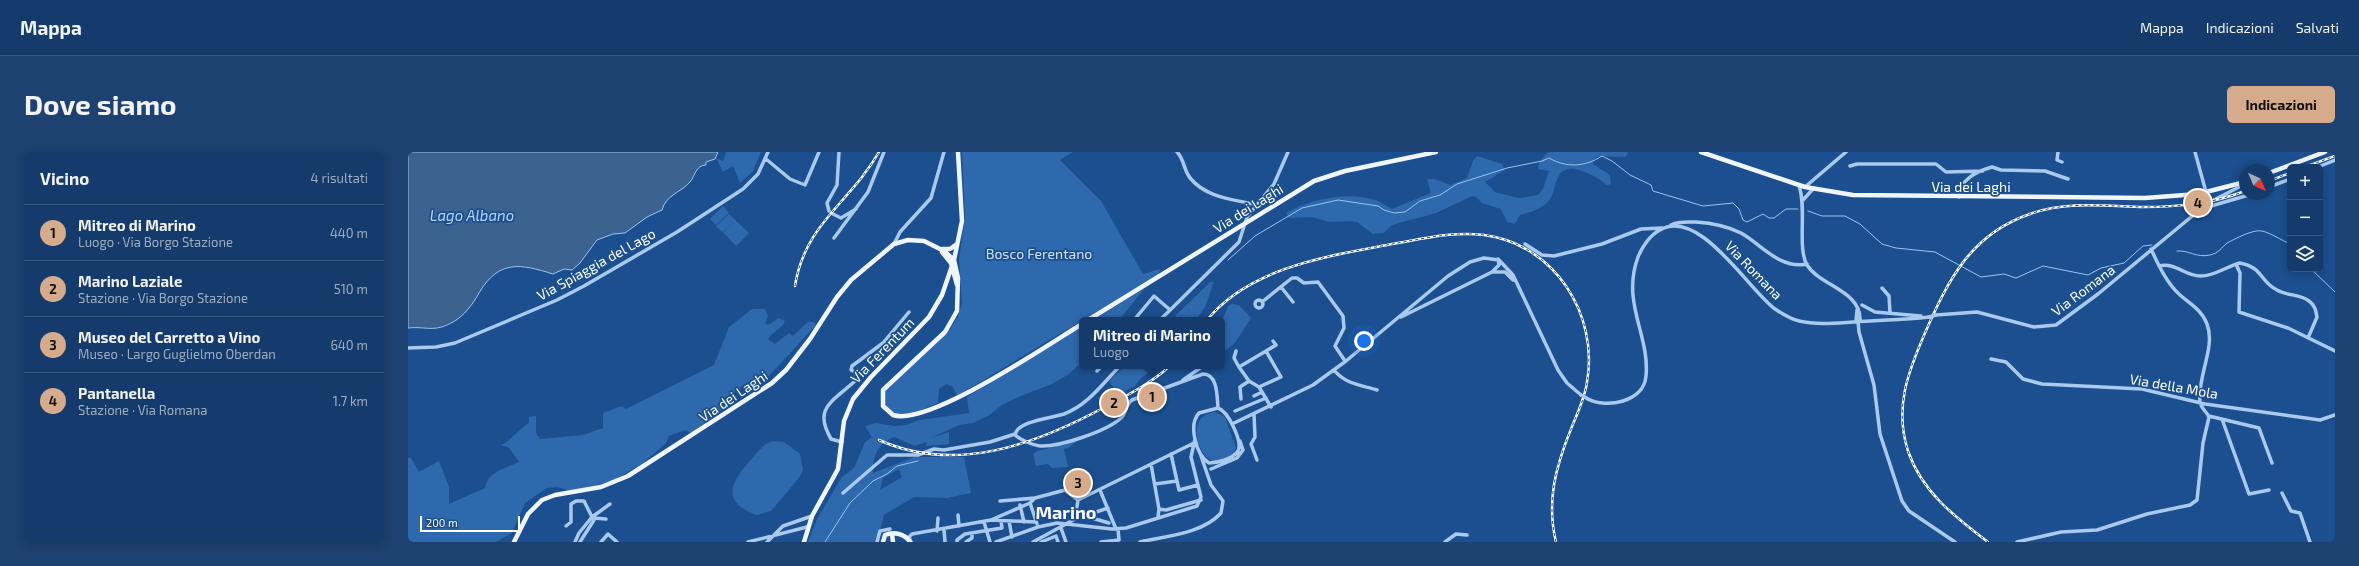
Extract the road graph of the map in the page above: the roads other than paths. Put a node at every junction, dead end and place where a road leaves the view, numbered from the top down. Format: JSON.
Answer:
{"nodes":[{"id":1,"x":768,"y":152,"type":"edge"},
{"id":2,"x":819,"y":152,"type":"edge"},
{"id":3,"x":839,"y":152,"type":"edge"},
{"id":4,"x":884,"y":152,"type":"edge"},
{"id":5,"x":944,"y":152,"type":"edge"},
{"id":6,"x":958,"y":152,"type":"edge"},
{"id":7,"x":1177,"y":152,"type":"edge"},
{"id":8,"x":1288,"y":152,"type":"edge"},
{"id":9,"x":1436,"y":152,"type":"edge"},
{"id":10,"x":1701,"y":152,"type":"edge"},
{"id":11,"x":1846,"y":152,"type":"edge"},
{"id":12,"x":2058,"y":152,"type":"edge"},
{"id":13,"x":2195,"y":152,"type":"edge"},
{"id":14,"x":2325,"y":152,"type":"edge"},
{"id":15,"x":766,"y":159,"type":"junction"},
{"id":16,"x":2335,"y":160,"type":"edge"},
{"id":17,"x":2062,"y":162,"type":"dead end"},
{"id":18,"x":2323,"y":165,"type":"edge"},
{"id":19,"x":1850,"y":166,"type":"dead end"},
{"id":20,"x":1983,"y":171,"type":"junction"},
{"id":21,"x":2275,"y":171,"type":"edge"},
{"id":22,"x":2068,"y":179,"type":"dead end"},
{"id":23,"x":2287,"y":180,"type":"edge"},
{"id":24,"x":2239,"y":184,"type":"edge"},
{"id":25,"x":2275,"y":185,"type":"edge"},
{"id":26,"x":2239,"y":186,"type":"edge"},
{"id":27,"x":1803,"y":188,"type":"junction"},
{"id":28,"x":1813,"y":190,"type":"junction"},
{"id":29,"x":2206,"y":192,"type":"junction"},
{"id":30,"x":1807,"y":194,"type":"junction"},
{"id":31,"x":1960,"y":197,"type":"junction"},
{"id":32,"x":2239,"y":198,"type":"edge"},
{"id":33,"x":1803,"y":200,"type":"junction"},
{"id":34,"x":1256,"y":205,"type":"junction"},
{"id":35,"x":858,"y":208,"type":"junction"},
{"id":36,"x":2200,"y":209,"type":"junction"},
{"id":37,"x":1246,"y":223,"type":"junction"},
{"id":38,"x":1670,"y":226,"type":"junction"},
{"id":39,"x":1663,"y":228,"type":"junction"},
{"id":40,"x":834,"y":238,"type":"dead end"},
{"id":41,"x":957,"y":242,"type":"junction"},
{"id":42,"x":894,"y":244,"type":"junction"},
{"id":43,"x":1525,"y":244,"type":"dead end"},
{"id":44,"x":940,"y":248,"type":"junction"},
{"id":45,"x":2151,"y":249,"type":"junction"},
{"id":46,"x":944,"y":254,"type":"junction"},
{"id":47,"x":1497,"y":259,"type":"junction"},
{"id":48,"x":954,"y":260,"type":"junction"},
{"id":49,"x":1807,"y":264,"type":"junction"},
{"id":50,"x":2236,"y":264,"type":"junction"},
{"id":51,"x":952,"y":266,"type":"junction"},
{"id":52,"x":2159,"y":266,"type":"junction"},
{"id":53,"x":958,"y":270,"type":"junction"},
{"id":54,"x":1492,"y":272,"type":"junction"},
{"id":55,"x":948,"y":276,"type":"junction"},
{"id":56,"x":956,"y":282,"type":"junction"},
{"id":57,"x":946,"y":284,"type":"junction"},
{"id":58,"x":1281,"y":287,"type":"junction"},
{"id":59,"x":1518,"y":287,"type":"junction"},
{"id":60,"x":1882,"y":288,"type":"dead end"},
{"id":61,"x":959,"y":294,"type":"junction"},
{"id":62,"x":1419,"y":299,"type":"junction"},
{"id":63,"x":1262,"y":302,"type":"dead end"},
{"id":64,"x":1293,"y":302,"type":"dead end"},
{"id":65,"x":1862,"y":305,"type":"dead end"},
{"id":66,"x":1419,"y":307,"type":"junction"},
{"id":67,"x":1169,"y":309,"type":"junction"},
{"id":68,"x":909,"y":312,"type":"dead end"},
{"id":69,"x":1890,"y":313,"type":"junction"},
{"id":70,"x":1093,"y":317,"type":"edge"},
{"id":71,"x":1136,"y":317,"type":"edge"},
{"id":72,"x":1162,"y":317,"type":"edge"},
{"id":73,"x":1924,"y":317,"type":"junction"},
{"id":74,"x":1394,"y":320,"type":"junction"},
{"id":75,"x":1858,"y":321,"type":"junction"},
{"id":76,"x":1079,"y":326,"type":"edge"},
{"id":77,"x":2308,"y":338,"type":"junction"},
{"id":78,"x":1273,"y":341,"type":"dead end"},
{"id":79,"x":408,"y":348,"type":"edge"},
{"id":80,"x":1236,"y":351,"type":"dead end"},
{"id":81,"x":1266,"y":351,"type":"junction"},
{"id":82,"x":2335,"y":351,"type":"edge"},
{"id":83,"x":1991,"y":359,"type":"dead end"},
{"id":84,"x":1345,"y":361,"type":"junction"},
{"id":85,"x":1239,"y":367,"type":"junction"},
{"id":86,"x":1098,"y":369,"type":"edge"},
{"id":87,"x":1117,"y":369,"type":"edge"},
{"id":88,"x":1199,"y":369,"type":"edge"},
{"id":89,"x":1334,"y":370,"type":"junction"},
{"id":90,"x":1096,"y":371,"type":"dead end"},
{"id":91,"x":1183,"y":381,"type":"junction"},
{"id":92,"x":1250,"y":381,"type":"junction"},
{"id":93,"x":1259,"y":386,"type":"junction"},
{"id":94,"x":1377,"y":390,"type":"dead end"},
{"id":95,"x":1262,"y":392,"type":"junction"},
{"id":96,"x":1254,"y":396,"type":"dead end"},
{"id":97,"x":1266,"y":398,"type":"junction"},
{"id":98,"x":1241,"y":399,"type":"dead end"},
{"id":99,"x":2200,"y":403,"type":"junction"},
{"id":100,"x":1270,"y":407,"type":"junction"},
{"id":101,"x":1218,"y":408,"type":"junction"},
{"id":102,"x":1235,"y":411,"type":"dead end"},
{"id":103,"x":1254,"y":414,"type":"junction"},
{"id":104,"x":2335,"y":415,"type":"edge"},
{"id":105,"x":2208,"y":416,"type":"junction"},
{"id":106,"x":2222,"y":419,"type":"junction"},
{"id":107,"x":1233,"y":424,"type":"junction"},
{"id":108,"x":1014,"y":434,"type":"junction"},
{"id":109,"x":1195,"y":441,"type":"junction"},
{"id":110,"x":842,"y":442,"type":"junction"},
{"id":111,"x":1198,"y":446,"type":"junction"},
{"id":112,"x":1192,"y":449,"type":"junction"},
{"id":113,"x":1200,"y":453,"type":"junction"},
{"id":114,"x":1171,"y":454,"type":"junction"},
{"id":115,"x":1257,"y":460,"type":"dead end"},
{"id":116,"x":2272,"y":463,"type":"dead end"},
{"id":117,"x":1151,"y":464,"type":"junction"},
{"id":118,"x":1211,"y":469,"type":"dead end"},
{"id":119,"x":1177,"y":481,"type":"junction"},
{"id":120,"x":1155,"y":484,"type":"junction"},
{"id":121,"x":1198,"y":485,"type":"junction"},
{"id":122,"x":1100,"y":490,"type":"junction"},
{"id":123,"x":2269,"y":490,"type":"dead end"},
{"id":124,"x":843,"y":493,"type":"dead end"},
{"id":125,"x":2282,"y":493,"type":"dead end"},
{"id":126,"x":1035,"y":498,"type":"junction"},
{"id":127,"x":1078,"y":500,"type":"junction"},
{"id":128,"x":1201,"y":500,"type":"junction"},
{"id":129,"x":1000,"y":501,"type":"dead end"},
{"id":130,"x":1030,"y":503,"type":"junction"},
{"id":131,"x":610,"y":504,"type":"dead end"},
{"id":132,"x":1021,"y":506,"type":"junction"},
{"id":133,"x":1108,"y":508,"type":"junction"},
{"id":134,"x":1159,"y":509,"type":"junction"},
{"id":135,"x":1010,"y":512,"type":"junction"},
{"id":136,"x":958,"y":515,"type":"dead end"},
{"id":137,"x":812,"y":516,"type":"junction"},
{"id":138,"x":1085,"y":516,"type":"dead end"},
{"id":139,"x":1158,"y":517,"type":"junction"},
{"id":140,"x":938,"y":518,"type":"dead end"},
{"id":141,"x":1093,"y":518,"type":"junction"},
{"id":142,"x":593,"y":519,"type":"junction"},
{"id":143,"x":606,"y":519,"type":"dead end"},
{"id":144,"x":1075,"y":519,"type":"junction"},
{"id":145,"x":991,"y":520,"type":"junction"},
{"id":146,"x":1035,"y":520,"type":"junction"},
{"id":147,"x":1001,"y":521,"type":"junction"},
{"id":148,"x":1010,"y":521,"type":"junction"},
{"id":149,"x":984,"y":522,"type":"junction"},
{"id":150,"x":1024,"y":522,"type":"junction"},
{"id":151,"x":1069,"y":523,"type":"junction"},
{"id":152,"x":1112,"y":523,"type":"junction"},
{"id":153,"x":1076,"y":524,"type":"junction"},
{"id":154,"x":566,"y":526,"type":"dead end"},
{"id":155,"x":959,"y":526,"type":"junction"},
{"id":156,"x":807,"y":527,"type":"junction"},
{"id":157,"x":1038,"y":527,"type":"junction"},
{"id":158,"x":1061,"y":528,"type":"junction"},
{"id":159,"x":1117,"y":529,"type":"junction"},
{"id":160,"x":944,"y":530,"type":"junction"},
{"id":161,"x":891,"y":531,"type":"junction"},
{"id":162,"x":937,"y":531,"type":"junction"},
{"id":163,"x":987,"y":531,"type":"junction"},
{"id":164,"x":972,"y":533,"type":"junction"},
{"id":165,"x":1468,"y":535,"type":"dead end"},
{"id":166,"x":773,"y":536,"type":"junction"},
{"id":167,"x":1012,"y":537,"type":"junction"},
{"id":168,"x":957,"y":541,"type":"edge"},
{"id":169,"x":514,"y":542,"type":"edge"},
{"id":170,"x":575,"y":542,"type":"edge"},
{"id":171,"x":580,"y":542,"type":"edge"},
{"id":172,"x":601,"y":542,"type":"edge"},
{"id":173,"x":617,"y":542,"type":"edge"},
{"id":174,"x":748,"y":542,"type":"edge"},
{"id":175,"x":767,"y":542,"type":"edge"},
{"id":176,"x":804,"y":542,"type":"edge"},
{"id":177,"x":877,"y":542,"type":"edge"},
{"id":178,"x":883,"y":542,"type":"edge"},
{"id":179,"x":893,"y":542,"type":"edge"},
{"id":180,"x":910,"y":542,"type":"edge"},
{"id":181,"x":946,"y":542,"type":"edge"},
{"id":182,"x":966,"y":542,"type":"edge"},
{"id":183,"x":990,"y":542,"type":"edge"},
{"id":184,"x":996,"y":542,"type":"edge"},
{"id":185,"x":1033,"y":542,"type":"edge"},
{"id":186,"x":1041,"y":542,"type":"edge"},
{"id":187,"x":1058,"y":542,"type":"edge"},
{"id":188,"x":1066,"y":542,"type":"edge"},
{"id":189,"x":1101,"y":542,"type":"edge"},
{"id":190,"x":1140,"y":542,"type":"edge"},
{"id":191,"x":1445,"y":542,"type":"edge"},
{"id":192,"x":1955,"y":542,"type":"edge"},
{"id":193,"x":2017,"y":542,"type":"edge"},
{"id":194,"x":2310,"y":542,"type":"edge"}],
"edges":[{"from":1,"to":15,"type":"street","name":"Via Spiaggia del Lago"},
{"from":2,"to":15,"type":"street"},
{"from":3,"to":35,"type":"street"},
{"from":4,"to":35,"type":"street"},
{"from":5,"to":42,"type":"street"},
{"from":6,"to":41,"type":"main road"},
{"from":7,"to":34,"type":"street"},
{"from":8,"to":34,"type":"street"},
{"from":9,"to":37,"type":"main road","name":"Via dei Laghi"},
{"from":10,"to":27,"type":"main road","name":"Via dei Laghi"},
{"from":11,"to":27,"type":"street"},
{"from":12,"to":17,"type":"street"},
{"from":13,"to":29,"type":"street"},
{"from":14,"to":21,"type":"main road"},
{"from":15,"to":79,"type":"street","name":"Via Spiaggia del Lago"},
{"from":16,"to":18,"type":"street"},
{"from":19,"to":20,"type":"street"},
{"from":20,"to":22,"type":"street"},
{"from":20,"to":31,"type":"street"},
{"from":23,"to":25,"type":"street"},
{"from":24,"to":29,"type":"main road","name":"Via dei Laghi"},
{"from":26,"to":36,"type":"street","name":"Via Romana"},
{"from":27,"to":28,"type":"main road","name":"Via dei Laghi"},
{"from":27,"to":30,"type":"street"},
{"from":27,"to":33,"type":"street"},
{"from":28,"to":30,"type":"street"},
{"from":28,"to":31,"type":"main road","name":"Via dei Laghi"},
{"from":29,"to":31,"type":"main road","name":"Via dei Laghi"},
{"from":30,"to":33,"type":"street"},
{"from":32,"to":36,"type":"street"},
{"from":33,"to":49,"type":"street"},
{"from":34,"to":37,"type":"street"},
{"from":35,"to":40,"type":"street"},
{"from":36,"to":45,"type":"street","name":"Via Romana"},
{"from":37,"to":67,"type":"street"},
{"from":37,"to":70,"type":"main road","name":"Via dei Laghi"},
{"from":38,"to":39,"type":"street","name":"Via Romana"},
{"from":38,"to":49,"type":"street"},
{"from":38,"to":75,"type":"street","name":"Via Romana"},
{"from":39,"to":43,"type":"street"},
{"from":39,"to":59,"type":"street","name":"Via Romana","bridge":true},
{"from":41,"to":44,"type":"main road"},
{"from":41,"to":48,"type":"main road","name":"Via Ferentum"},
{"from":41,"to":53,"type":"main road"},
{"from":42,"to":44,"type":"main road","name":"Via dei Laghi"},
{"from":42,"to":169,"type":"main road","name":"Via dei Laghi"},
{"from":44,"to":46,"type":"main road","name":"Via dei Laghi"},
{"from":44,"to":48,"type":"main road","name":"Via dei Laghi"},
{"from":45,"to":52,"type":"street"},
{"from":45,"to":73,"type":"street","name":"Via Romana","bridge":true},
{"from":46,"to":51,"type":"main road","name":"Via dei Laghi"},
{"from":46,"to":55,"type":"main road"},
{"from":47,"to":54,"type":"street"},
{"from":47,"to":59,"type":"street","name":"Via Romana"},
{"from":47,"to":62,"type":"street"},
{"from":48,"to":51,"type":"main road","name":"Via Ferentum"},
{"from":48,"to":53,"type":"main road","name":"Via dei Laghi"},
{"from":49,"to":75,"type":"street"},
{"from":50,"to":52,"type":"street"},
{"from":50,"to":77,"type":"street"},
{"from":50,"to":77,"type":"street"},
{"from":51,"to":55,"type":"main road","name":"Via Ferentum"},
{"from":51,"to":56,"type":"main road","name":"Via dei Laghi"},
{"from":52,"to":99,"type":"street"},
{"from":53,"to":61,"type":"main road","name":"Via dei Laghi"},
{"from":54,"to":59,"type":"street","name":"Via Romana"},
{"from":54,"to":66,"type":"street"},
{"from":55,"to":57,"type":"main road","name":"Via Ferentum"},
{"from":56,"to":57,"type":"main road"},
{"from":56,"to":61,"type":"main road","name":"Via dei Laghi"},
{"from":57,"to":110,"type":"main road","name":"Via Ferentum"},
{"from":58,"to":63,"type":"street"},
{"from":58,"to":64,"type":"street"},
{"from":58,"to":84,"type":"street"},
{"from":60,"to":69,"type":"street"},
{"from":61,"to":76,"type":"main road","name":"Via dei Laghi"},
{"from":62,"to":66,"type":"street"},
{"from":62,"to":74,"type":"street"},
{"from":65,"to":69,"type":"street"},
{"from":66,"to":74,"type":"street"},
{"from":67,"to":71,"type":"street"},
{"from":67,"to":72,"type":"street"},
{"from":68,"to":110,"type":"street"},
{"from":69,"to":73,"type":"street"},
{"from":73,"to":75,"type":"street","name":"Via Romana"},
{"from":74,"to":84,"type":"street"},
{"from":75,"to":192,"type":"street"},
{"from":77,"to":82,"type":"street"},
{"from":78,"to":81,"type":"street"},
{"from":80,"to":85,"type":"street"},
{"from":81,"to":85,"type":"street"},
{"from":81,"to":93,"type":"street"},
{"from":83,"to":99,"type":"street","name":"Via della Mola"},
{"from":84,"to":89,"type":"street"},
{"from":85,"to":92,"type":"street"},
{"from":86,"to":90,"type":"street"},
{"from":87,"to":108,"type":"street"},
{"from":88,"to":91,"type":"street"},
{"from":89,"to":94,"type":"street"},
{"from":89,"to":100,"type":"street"},
{"from":91,"to":101,"type":"street"},
{"from":91,"to":108,"type":"street"},
{"from":92,"to":93,"type":"street"},
{"from":92,"to":98,"type":"street"},
{"from":93,"to":95,"type":"street"},
{"from":95,"to":96,"type":"street"},
{"from":95,"to":97,"type":"street"},
{"from":97,"to":100,"type":"street"},
{"from":97,"to":102,"type":"street"},
{"from":99,"to":104,"type":"street","name":"Via della Mola"},
{"from":99,"to":105,"type":"street"},
{"from":100,"to":103,"type":"street"},
{"from":101,"to":107,"type":"street"},
{"from":101,"to":109,"type":"street"},
{"from":103,"to":107,"type":"street"},
{"from":103,"to":115,"type":"street"},
{"from":105,"to":106,"type":"street"},
{"from":105,"to":193,"type":"street"},
{"from":106,"to":116,"type":"street"},
{"from":106,"to":123,"type":"street"},
{"from":107,"to":113,"type":"street"},
{"from":107,"to":118,"type":"street"},
{"from":108,"to":124,"type":"street"},
{"from":109,"to":111,"type":"street"},
{"from":109,"to":112,"type":"street"},
{"from":109,"to":114,"type":"street"},
{"from":110,"to":137,"type":"main road","name":"Via Ferentum"},
{"from":111,"to":112,"type":"street"},
{"from":111,"to":113,"type":"street"},
{"from":112,"to":121,"type":"street"},
{"from":113,"to":190,"type":"street"},
{"from":114,"to":117,"type":"street"},
{"from":114,"to":119,"type":"street"},
{"from":117,"to":120,"type":"street"},
{"from":117,"to":122,"type":"street"},
{"from":119,"to":120,"type":"street"},
{"from":119,"to":121,"type":"street"},
{"from":120,"to":134,"type":"street"},
{"from":121,"to":128,"type":"street"},
{"from":122,"to":127,"type":"street"},
{"from":122,"to":133,"type":"street"},
{"from":125,"to":194,"type":"street"},
{"from":126,"to":127,"type":"street"},
{"from":126,"to":129,"type":"street"},
{"from":126,"to":130,"type":"street"},
{"from":127,"to":144,"type":"street"},
{"from":128,"to":134,"type":"street"},
{"from":128,"to":139,"type":"street"},
{"from":130,"to":132,"type":"street"},
{"from":130,"to":146,"type":"street"},
{"from":131,"to":142,"type":"street"},
{"from":132,"to":135,"type":"street"},
{"from":132,"to":150,"type":"street"},
{"from":133,"to":141,"type":"street"},
{"from":133,"to":152,"type":"street"},
{"from":134,"to":139,"type":"street"},
{"from":135,"to":145,"type":"street"},
{"from":135,"to":148,"type":"street"},
{"from":136,"to":155,"type":"street"},
{"from":137,"to":156,"type":"main road","name":"Via Ferentum"},
{"from":137,"to":166,"type":"street"},
{"from":138,"to":141,"type":"street"},
{"from":139,"to":159,"type":"street"},
{"from":140,"to":162,"type":"street"},
{"from":141,"to":152,"type":"street"},
{"from":142,"to":143,"type":"street"},
{"from":142,"to":154,"type":"street"},
{"from":142,"to":170,"type":"street"},
{"from":142,"to":171,"type":"street"},
{"from":144,"to":151,"type":"street"},
{"from":144,"to":153,"type":"street"},
{"from":145,"to":147,"type":"street"},
{"from":145,"to":149,"type":"street"},
{"from":146,"to":150,"type":"street"},
{"from":146,"to":157,"type":"street"},
{"from":147,"to":148,"type":"street"},
{"from":147,"to":163,"type":"street"},
{"from":148,"to":150,"type":"street"},
{"from":148,"to":167,"type":"street"},
{"from":149,"to":155,"type":"street"},
{"from":149,"to":163,"type":"street"},
{"from":151,"to":153,"type":"street"},
{"from":151,"to":157,"type":"street"},
{"from":151,"to":158,"type":"street"},
{"from":152,"to":159,"type":"street"},
{"from":153,"to":159,"type":"street"},
{"from":155,"to":160,"type":"street"},
{"from":156,"to":166,"type":"street"},
{"from":156,"to":176,"type":"main road","name":"Via Ferentum"},
{"from":157,"to":167,"type":"street"},
{"from":158,"to":185,"type":"street"},
{"from":158,"to":188,"type":"street"},
{"from":159,"to":189,"type":"street"},
{"from":160,"to":162,"type":"street"},
{"from":160,"to":181,"type":"street"},
{"from":161,"to":177,"type":"street"},
{"from":161,"to":178,"type":"main road"},
{"from":161,"to":179,"type":"main road"},
{"from":161,"to":180,"type":"main road"},
{"from":162,"to":180,"type":"street"},
{"from":163,"to":164,"type":"street"},
{"from":163,"to":183,"type":"street"},
{"from":164,"to":168,"type":"street"},
{"from":164,"to":182,"type":"street"},
{"from":165,"to":191,"type":"street"},
{"from":166,"to":174,"type":"street"},
{"from":166,"to":175,"type":"street"},
{"from":167,"to":184,"type":"street"},
{"from":172,"to":173,"type":"street"},
{"from":186,"to":187,"type":"street"}]}
